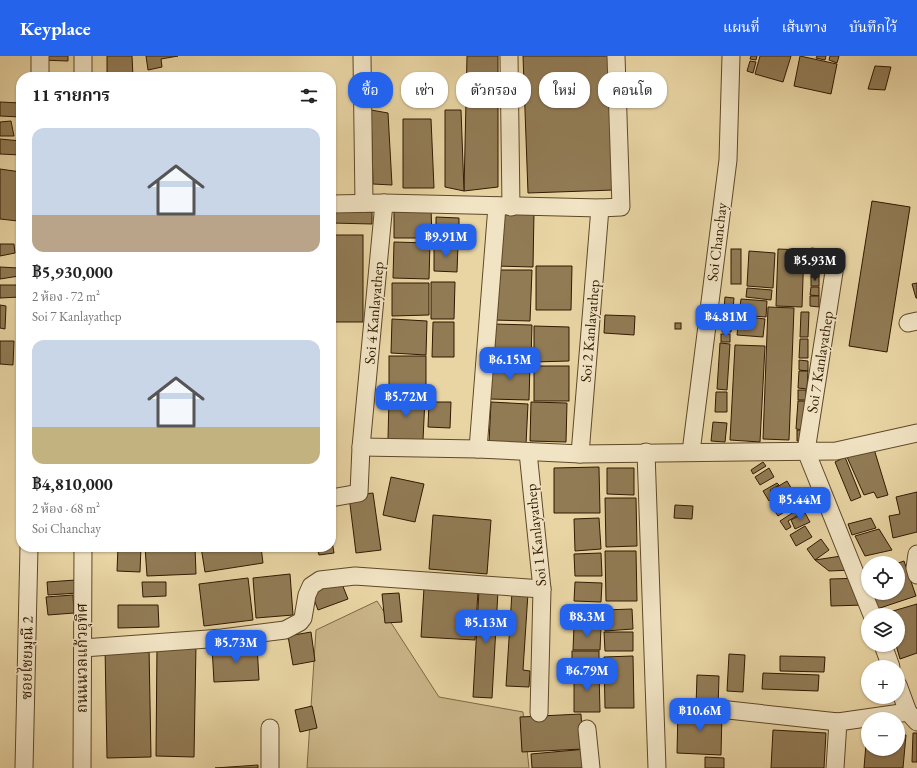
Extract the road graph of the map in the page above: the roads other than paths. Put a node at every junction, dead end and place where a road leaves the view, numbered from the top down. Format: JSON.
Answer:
{"nodes":[{"id":1,"x":40,"y":56,"type":"edge"},
{"id":2,"x":83,"y":56,"type":"edge"},
{"id":3,"x":362,"y":56,"type":"edge"},
{"id":4,"x":509,"y":56,"type":"edge"},
{"id":5,"x":616,"y":56,"type":"edge"},
{"id":6,"x":731,"y":56,"type":"edge"},
{"id":7,"x":40,"y":72,"type":"edge"},
{"id":8,"x":83,"y":72,"type":"edge"},
{"id":9,"x":364,"y":203,"type":"junction"},
{"id":10,"x":384,"y":203,"type":"junction"},
{"id":11,"x":336,"y":204,"type":"edge"},
{"id":12,"x":504,"y":206,"type":"junction"},
{"id":13,"x":600,"y":208,"type":"junction"},
{"id":14,"x":834,"y":272,"type":"dead end"},
{"id":15,"x":917,"y":433,"type":"edge"},
{"id":16,"x":361,"y":447,"type":"junction"},
{"id":17,"x":478,"y":449,"type":"junction"},
{"id":18,"x":806,"y":451,"type":"junction"},
{"id":19,"x":528,"y":452,"type":"junction"},
{"id":20,"x":646,"y":452,"type":"junction"},
{"id":21,"x":691,"y":452,"type":"junction"},
{"id":22,"x":580,"y":454,"type":"junction"},
{"id":23,"x":336,"y":497,"type":"edge"},
{"id":24,"x":29,"y":552,"type":"edge"},
{"id":25,"x":83,"y":552,"type":"edge"},
{"id":26,"x":917,"y":554,"type":"edge"},
{"id":27,"x":917,"y":575,"type":"edge"},
{"id":28,"x":542,"y":590,"type":"junction"},
{"id":29,"x":869,"y":608,"type":"edge"},
{"id":30,"x":82,"y":648,"type":"junction"},
{"id":31,"x":905,"y":700,"type":"edge"},
{"id":32,"x":719,"y":709,"type":"dead end"},
{"id":33,"x":539,"y":713,"type":"dead end"},
{"id":34,"x":913,"y":717,"type":"edge"},
{"id":35,"x":838,"y":722,"type":"junction"},
{"id":36,"x":270,"y":728,"type":"dead end"},
{"id":37,"x":587,"y":729,"type":"dead end"},
{"id":38,"x":24,"y":768,"type":"edge"},
{"id":39,"x":82,"y":768,"type":"edge"},
{"id":40,"x":270,"y":768,"type":"edge"},
{"id":41,"x":591,"y":768,"type":"edge"},
{"id":42,"x":657,"y":768,"type":"edge"},
{"id":43,"x":835,"y":768,"type":"edge"}],
"edges":[{"from":1,"to":7,"type":"street"},
{"from":2,"to":8,"type":"street"},
{"from":3,"to":9,"type":"street"},
{"from":4,"to":12,"type":"street"},
{"from":5,"to":13,"type":"street"},
{"from":6,"to":21,"type":"street","name":"Soi Chanchay"},
{"from":9,"to":10,"type":"street"},
{"from":9,"to":11,"type":"street"},
{"from":10,"to":12,"type":"street"},
{"from":10,"to":16,"type":"street","name":"Soi 4 Kanlayathep"},
{"from":12,"to":13,"type":"street"},
{"from":12,"to":17,"type":"street"},
{"from":13,"to":22,"type":"street","name":"Soi 2 Kanlayathep"},
{"from":14,"to":18,"type":"street","name":"Soi 7 Kanlayathep"},
{"from":15,"to":18,"type":"street"},
{"from":16,"to":17,"type":"street"},
{"from":16,"to":23,"type":"street","name":"Soi 4 Kanlayathep"},
{"from":17,"to":19,"type":"street"},
{"from":18,"to":21,"type":"street"},
{"from":18,"to":29,"type":"street"},
{"from":19,"to":22,"type":"street"},
{"from":19,"to":28,"type":"street","name":"Soi 1 Kanlayathep"},
{"from":20,"to":21,"type":"street"},
{"from":20,"to":22,"type":"street"},
{"from":20,"to":42,"type":"street"},
{"from":24,"to":38,"type":"street","name":"ซอยไชยมุณี 2"},
{"from":25,"to":30,"type":"street","name":"ถนนนวลแก้วอุทิศ"},
{"from":26,"to":27,"type":"street"},
{"from":28,"to":30,"type":"street"},
{"from":28,"to":33,"type":"street","name":"Soi 1 Kanlayathep"},
{"from":30,"to":39,"type":"street","name":"ถนนนวลแก้วอุทิศ"},
{"from":31,"to":34,"type":"street"},
{"from":32,"to":35,"type":"street"},
{"from":34,"to":35,"type":"street"},
{"from":35,"to":43,"type":"street"},
{"from":36,"to":40,"type":"street"},
{"from":37,"to":41,"type":"street"}]}
